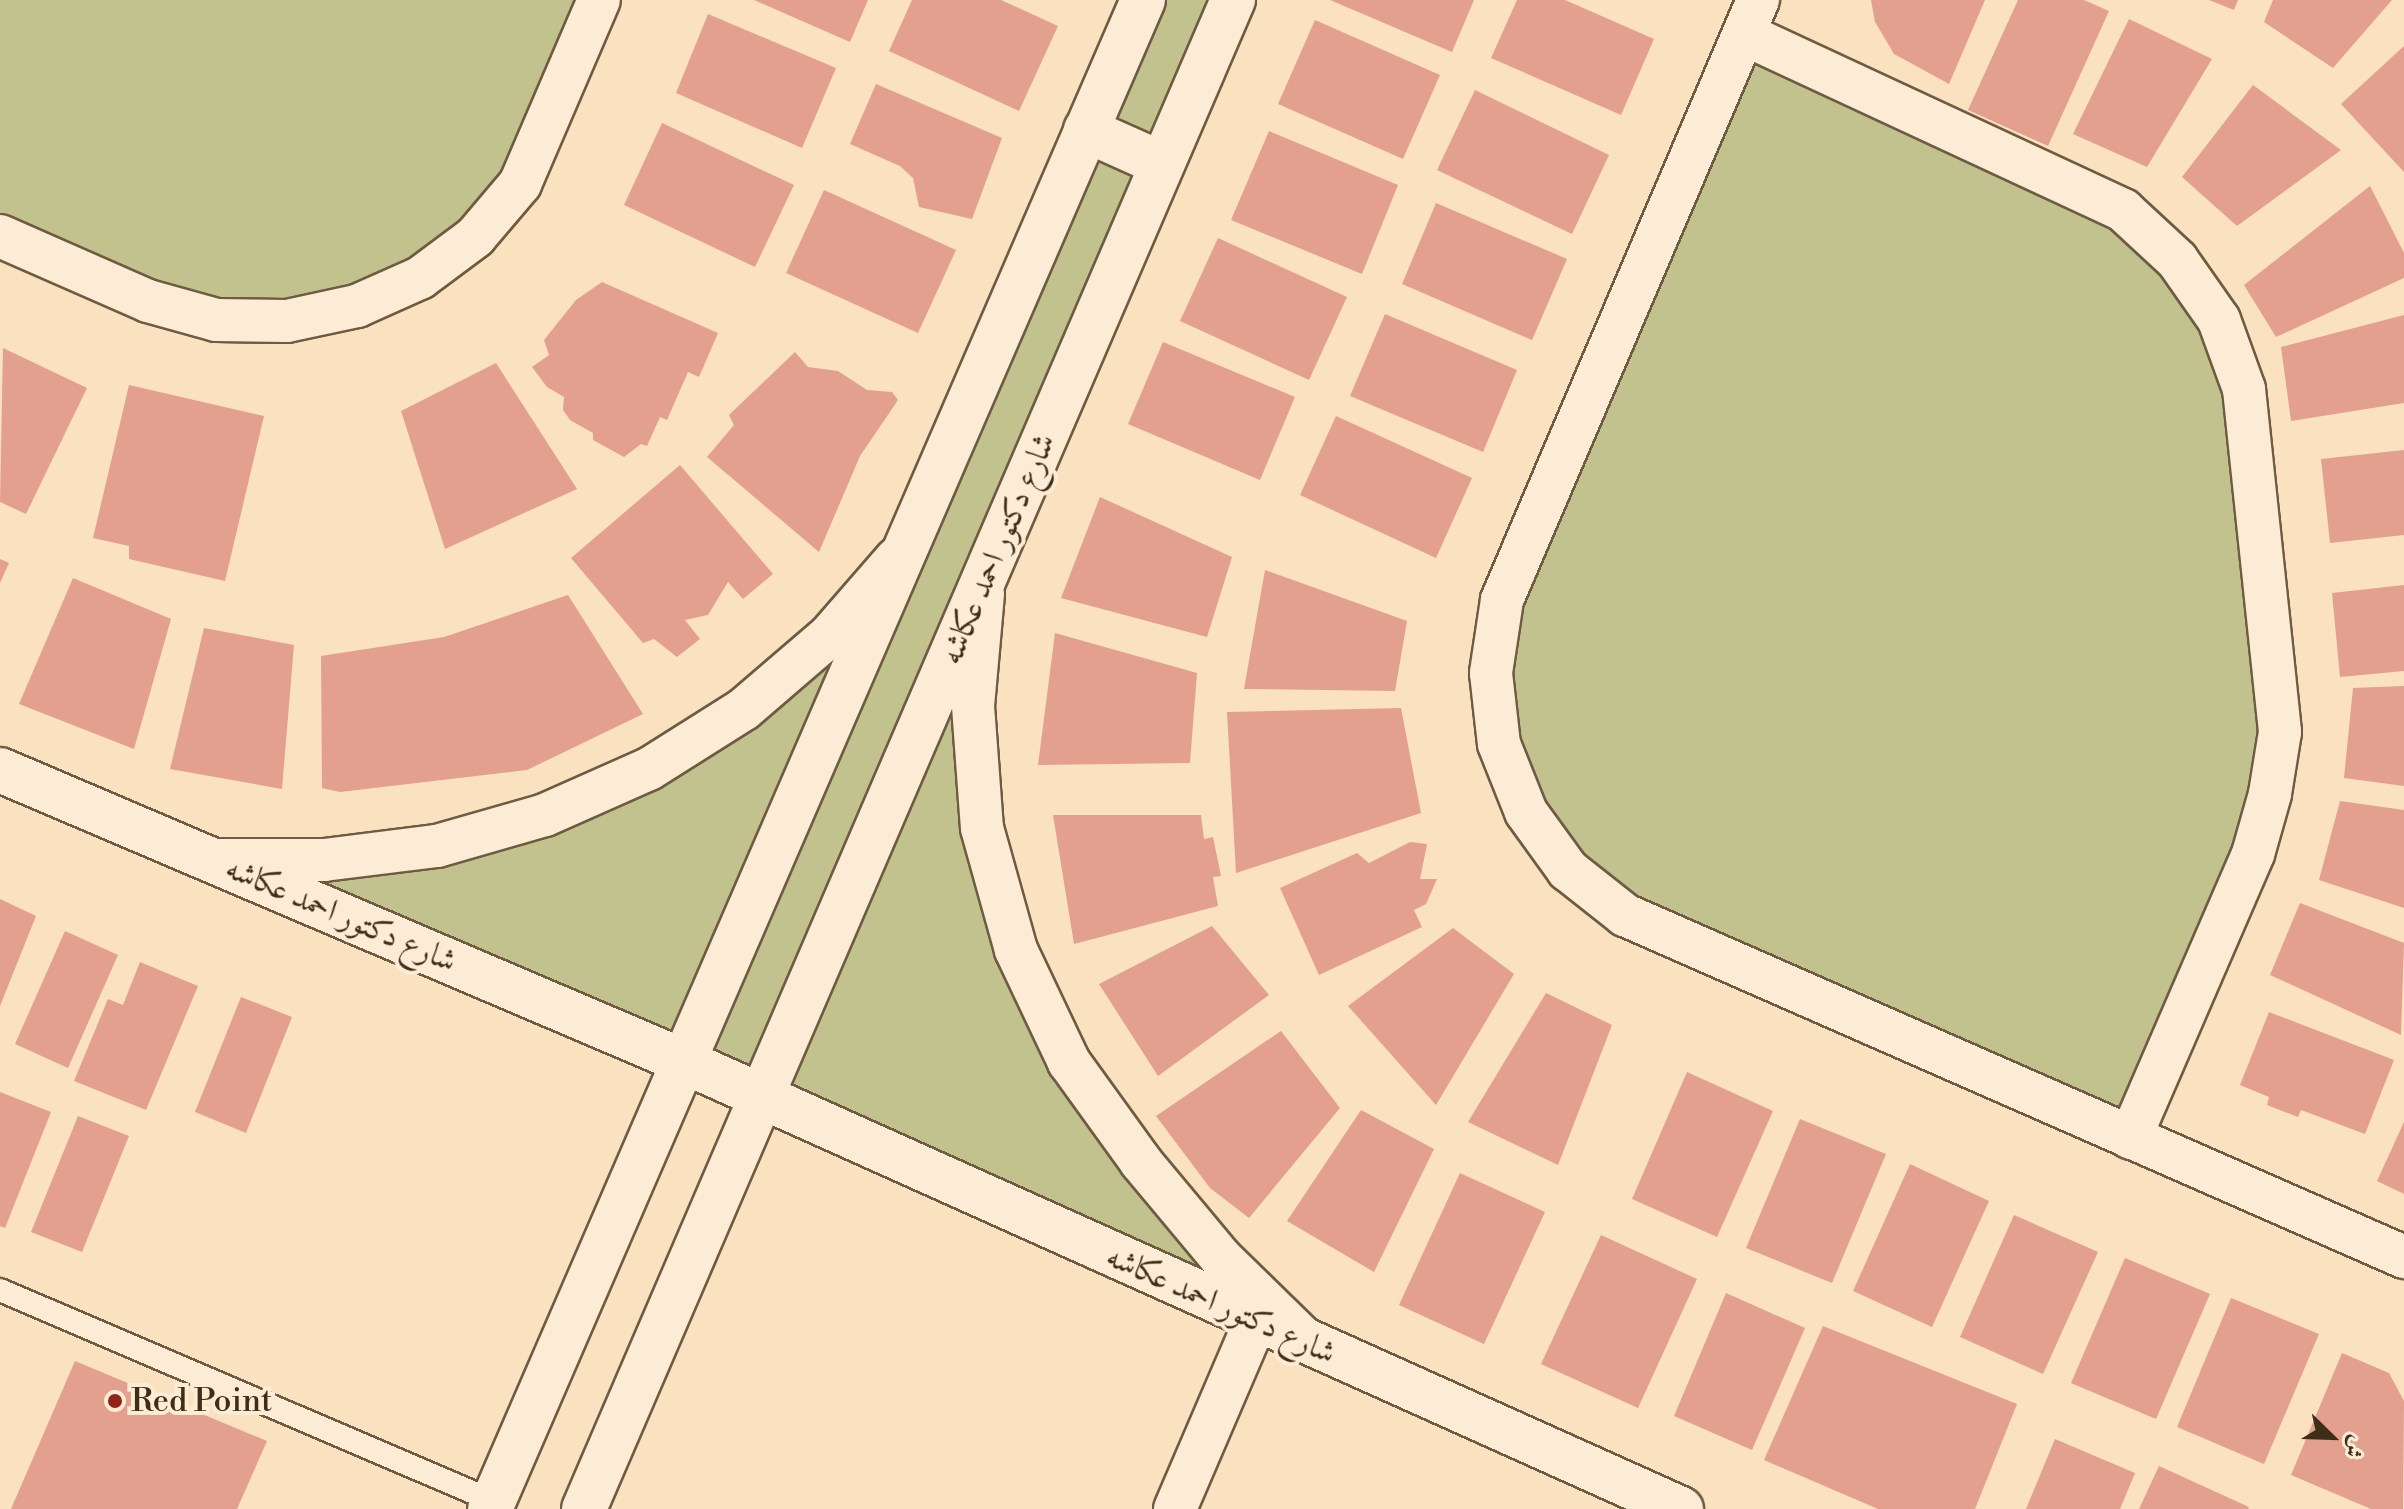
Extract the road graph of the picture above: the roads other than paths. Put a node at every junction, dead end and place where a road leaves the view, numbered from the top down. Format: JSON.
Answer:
{"nodes":[{"id":1,"x":599,"y":0,"type":"edge"},
{"id":2,"x":1143,"y":0,"type":"edge"},
{"id":3,"x":1233,"y":0,"type":"edge"},
{"id":4,"x":1751,"y":17,"type":"edge"},
{"id":5,"x":1086,"y":130,"type":"junction"},
{"id":6,"x":1162,"y":164,"type":"junction"},
{"id":7,"x":0,"y":236,"type":"edge"},
{"id":8,"x":905,"y":549,"type":"junction"},
{"id":9,"x":984,"y":583,"type":"junction"},
{"id":10,"x":0,"y":770,"type":"edge"},
{"id":11,"x":211,"y":860,"type":"junction"},
{"id":12,"x":683,"y":1061,"type":"junction"},
{"id":13,"x":761,"y":1097,"type":"junction"},
{"id":14,"x":2130,"y":1138,"type":"junction"},
{"id":15,"x":2404,"y":1257,"type":"edge"},
{"id":16,"x":0,"y":1290,"type":"edge"},
{"id":17,"x":1256,"y":1320,"type":"junction"},
{"id":18,"x":1310,"y":1345,"type":"junction"},
{"id":19,"x":491,"y":1505,"type":"edge"},
{"id":20,"x":584,"y":1509,"type":"edge"},
{"id":21,"x":1175,"y":1509,"type":"edge"},
{"id":22,"x":1681,"y":1509,"type":"edge"}],
"edges":[{"from":1,"to":7,"type":"street"},
{"from":2,"to":5,"type":"street"},
{"from":3,"to":6,"type":"street","name":"شارع دكتور احمد عكاشه"},
{"from":4,"to":14,"type":"street"},
{"from":4,"to":14,"type":"street"},
{"from":5,"to":6,"type":"street"},
{"from":5,"to":8,"type":"street"},
{"from":6,"to":9,"type":"street","name":"شارع دكتور احمد عكاشه"},
{"from":8,"to":11,"type":"street"},
{"from":8,"to":12,"type":"street"},
{"from":9,"to":13,"type":"street","name":"شارع دكتور احمد عكاشه"},
{"from":9,"to":18,"type":"street"},
{"from":10,"to":11,"type":"street","name":"شارع دكتور احمد عكاشه"},
{"from":11,"to":12,"type":"street","name":"شارع دكتور احمد عكاشه"},
{"from":12,"to":13,"type":"street","name":"شارع دكتور احمد عكاشه"},
{"from":12,"to":19,"type":"street"},
{"from":13,"to":17,"type":"street","name":"شارع دكتور احمد عكاشه"},
{"from":13,"to":20,"type":"street","name":"شارع دكتور احمد عكاشه"},
{"from":14,"to":15,"type":"street"},
{"from":16,"to":19,"type":"lane"},
{"from":17,"to":18,"type":"street","name":"شارع دكتور احمد عكاشه"},
{"from":17,"to":21,"type":"street"},
{"from":18,"to":22,"type":"street","name":"شارع دكتور احمد عكاشه"}]}
